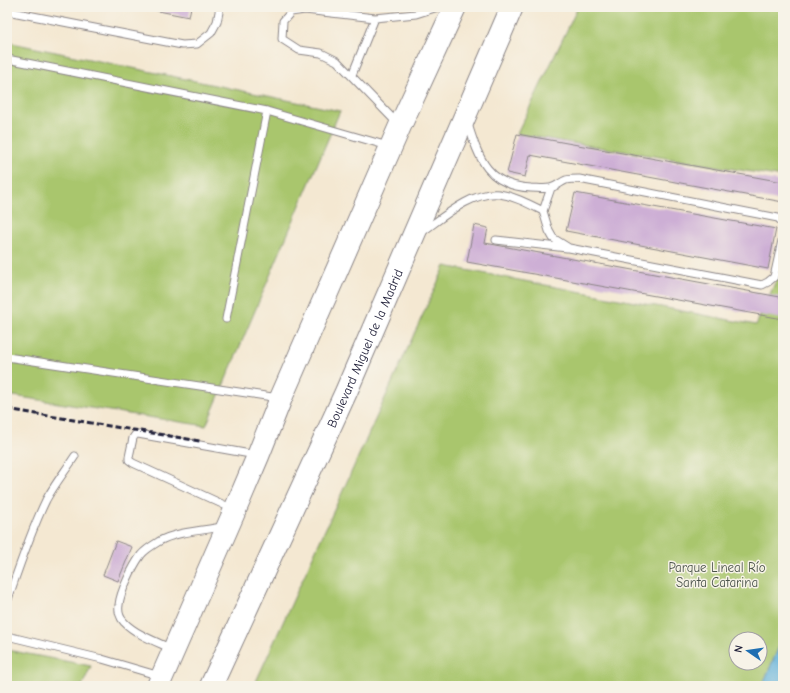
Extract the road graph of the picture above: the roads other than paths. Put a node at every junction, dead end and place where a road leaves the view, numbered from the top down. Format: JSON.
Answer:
{"nodes":[{"id":1,"x":220,"y":7,"type":"edge"},
{"id":2,"x":438,"y":7,"type":"edge"},
{"id":3,"x":455,"y":7,"type":"edge"},
{"id":4,"x":512,"y":7,"type":"edge"},
{"id":5,"x":7,"y":12,"type":"edge"},
{"id":6,"x":375,"y":18,"type":"junction"},
{"id":7,"x":7,"y":60,"type":"edge"},
{"id":8,"x":352,"y":75,"type":"junction"},
{"id":9,"x":267,"y":111,"type":"junction"},
{"id":10,"x":465,"y":114,"type":"junction"},
{"id":11,"x":400,"y":126,"type":"junction"},
{"id":12,"x":391,"y":146,"type":"junction"},
{"id":13,"x":551,"y":188,"type":"junction"},
{"id":14,"x":543,"y":210,"type":"junction"},
{"id":15,"x":783,"y":224,"type":"edge"},
{"id":16,"x":783,"y":236,"type":"edge"},
{"id":17,"x":496,"y":240,"type":"dead end"},
{"id":18,"x":411,"y":241,"type":"junction"},
{"id":19,"x":569,"y":248,"type":"junction"},
{"id":20,"x":226,"y":319,"type":"dead end"},
{"id":21,"x":7,"y":357,"type":"edge"},
{"id":22,"x":281,"y":398,"type":"junction"},
{"id":23,"x":75,"y":456,"type":"dead end"},
{"id":24,"x":258,"y":456,"type":"junction"},
{"id":25,"x":231,"y":518,"type":"junction"},
{"id":26,"x":7,"y":602,"type":"edge"},
{"id":27,"x":7,"y":636,"type":"edge"},
{"id":28,"x":173,"y":649,"type":"junction"},
{"id":29,"x":160,"y":681,"type":"edge"},
{"id":30,"x":211,"y":686,"type":"edge"}],
"edges":[{"from":1,"to":5,"type":"lane"},
{"from":2,"to":6,"type":"lane"},
{"from":3,"to":11,"type":"highway"},
{"from":4,"to":10,"type":"highway","name":"Boulevard Miguel de la Madrid"},
{"from":6,"to":8,"type":"lane"},
{"from":6,"to":8,"type":"lane"},
{"from":7,"to":9,"type":"lane"},
{"from":8,"to":11,"type":"lane"},
{"from":9,"to":12,"type":"lane"},
{"from":9,"to":20,"type":"lane"},
{"from":10,"to":13,"type":"lane"},
{"from":10,"to":18,"type":"highway","name":"Boulevard Miguel de la Madrid"},
{"from":11,"to":12,"type":"highway"},
{"from":12,"to":22,"type":"highway"},
{"from":13,"to":14,"type":"lane"},
{"from":13,"to":15,"type":"lane"},
{"from":14,"to":18,"type":"lane"},
{"from":14,"to":19,"type":"lane"},
{"from":16,"to":19,"type":"lane"},
{"from":17,"to":19,"type":"lane"},
{"from":18,"to":30,"type":"highway","name":"Boulevard Miguel de la Madrid"},
{"from":21,"to":22,"type":"lane"},
{"from":22,"to":24,"type":"highway"},
{"from":23,"to":26,"type":"lane"},
{"from":24,"to":25,"type":"highway"},
{"from":24,"to":25,"type":"lane"},
{"from":25,"to":28,"type":"highway"},
{"from":25,"to":28,"type":"lane"},
{"from":27,"to":29,"type":"lane"},
{"from":28,"to":29,"type":"highway"}]}
